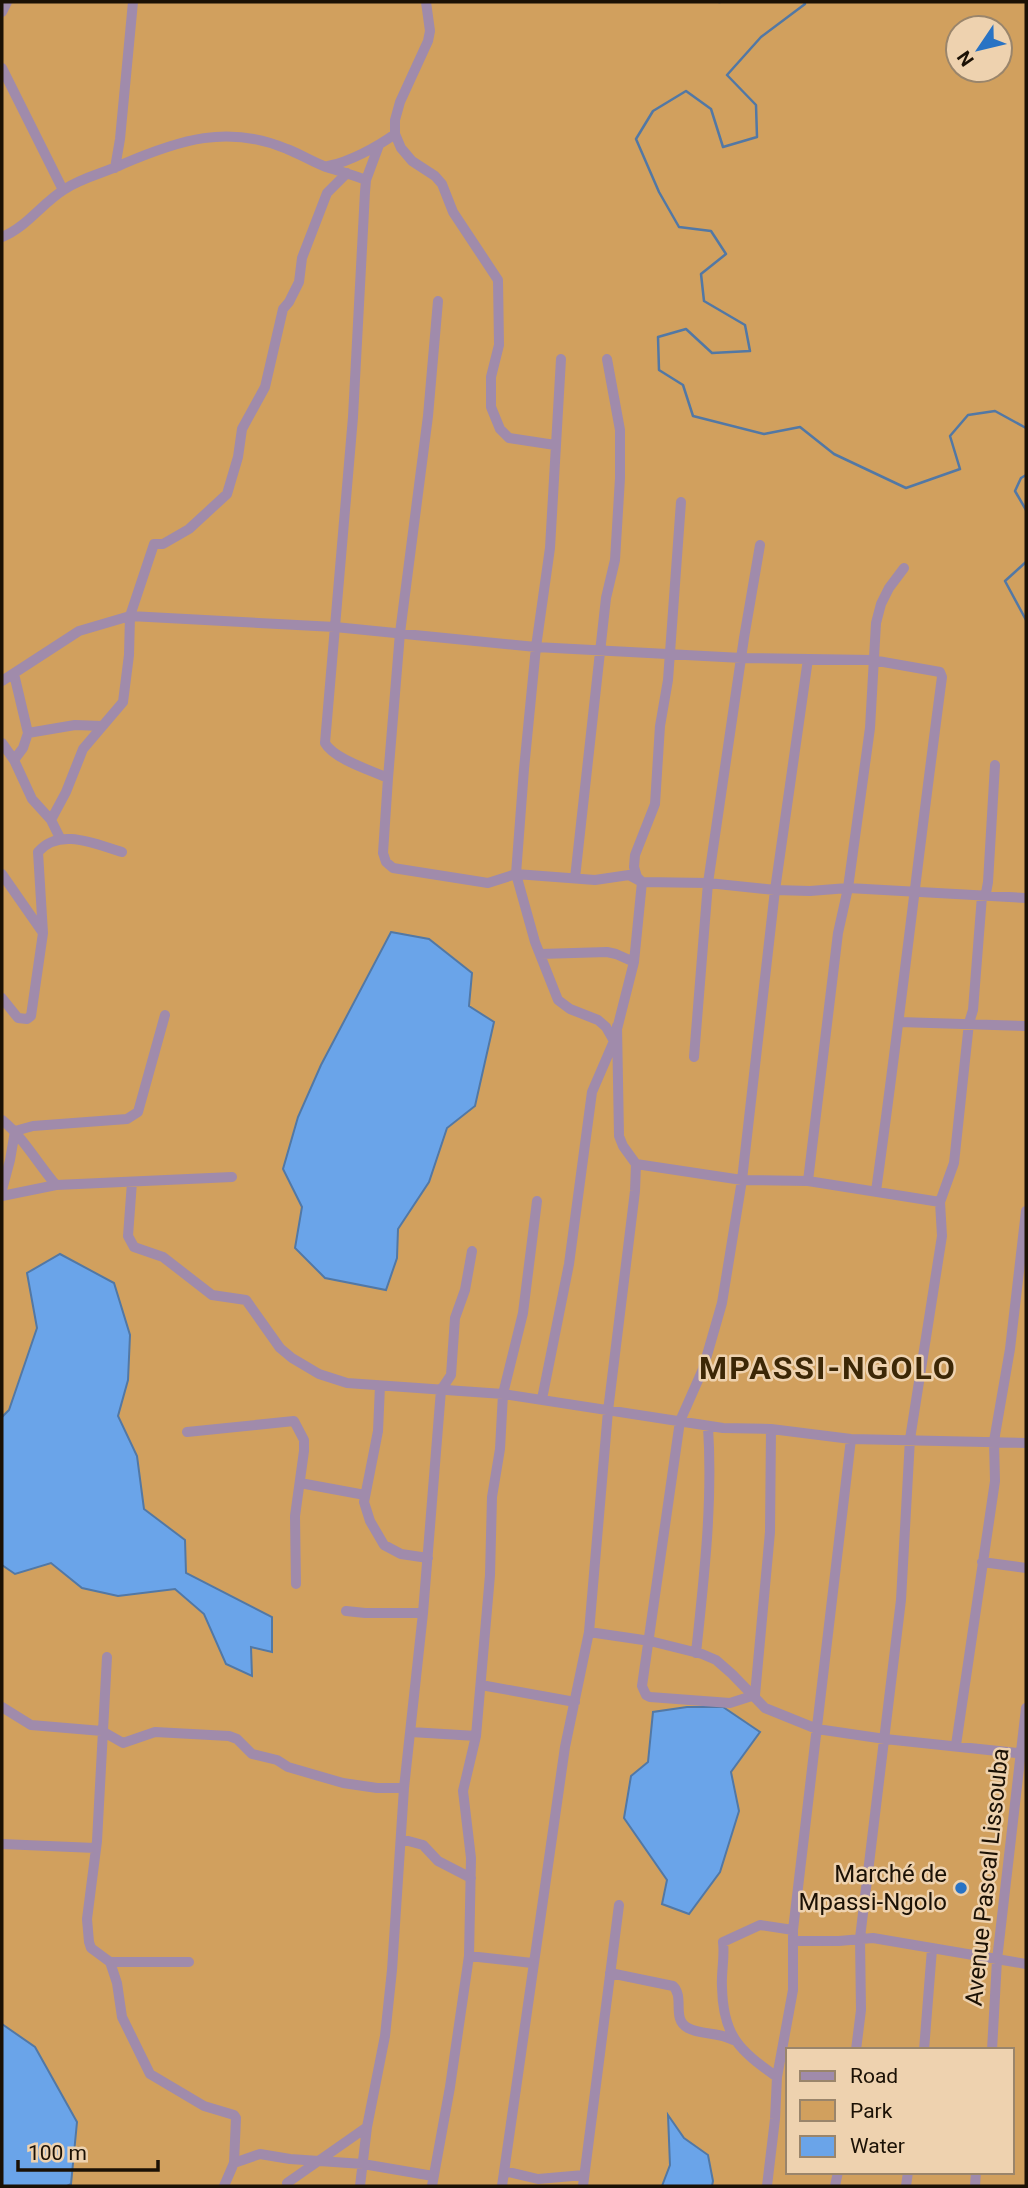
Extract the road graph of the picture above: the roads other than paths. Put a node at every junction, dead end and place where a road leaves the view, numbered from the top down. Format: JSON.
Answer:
{"nodes":[{"id":1,"x":6,"y":2,"type":"edge"},
{"id":2,"x":133,"y":2,"type":"edge"},
{"id":3,"x":426,"y":2,"type":"edge"},
{"id":4,"x":2,"y":12,"type":"edge"},
{"id":5,"x":2,"y":68,"type":"edge"},
{"id":6,"x":395,"y":134,"type":"junction"},
{"id":7,"x":379,"y":145,"type":"junction"},
{"id":8,"x":401,"y":148,"type":"junction"},
{"id":9,"x":325,"y":166,"type":"junction"},
{"id":10,"x":114,"y":168,"type":"junction"},
{"id":11,"x":347,"y":173,"type":"junction"},
{"id":12,"x":366,"y":180,"type":"junction"},
{"id":13,"x":63,"y":190,"type":"junction"},
{"id":14,"x":327,"y":193,"type":"junction"},
{"id":15,"x":2,"y":237,"type":"edge"},
{"id":16,"x":438,"y":301,"type":"dead end"},
{"id":17,"x":561,"y":359,"type":"dead end"},
{"id":18,"x":607,"y":359,"type":"dead end"},
{"id":19,"x":555,"y":445,"type":"junction"},
{"id":20,"x":681,"y":502,"type":"dead end"},
{"id":21,"x":760,"y":545,"type":"dead end"},
{"id":22,"x":904,"y":568,"type":"dead end"},
{"id":23,"x":130,"y":616,"type":"junction"},
{"id":24,"x":335,"y":627,"type":"junction"},
{"id":25,"x":400,"y":633,"type":"junction"},
{"id":26,"x":536,"y":648,"type":"junction"},
{"id":27,"x":600,"y":650,"type":"junction"},
{"id":28,"x":668,"y":654,"type":"junction"},
{"id":29,"x":742,"y":657,"type":"junction"},
{"id":30,"x":808,"y":659,"type":"junction"},
{"id":31,"x":872,"y":660,"type":"junction"},
{"id":32,"x":14,"y":674,"type":"junction"},
{"id":33,"x":2,"y":681,"type":"edge"},
{"id":34,"x":102,"y":726,"type":"junction"},
{"id":35,"x":28,"y":733,"type":"junction"},
{"id":36,"x":2,"y":743,"type":"edge"},
{"id":37,"x":14,"y":760,"type":"junction"},
{"id":38,"x":995,"y":765,"type":"dead end"},
{"id":39,"x":388,"y":778,"type":"junction"},
{"id":40,"x":51,"y":820,"type":"junction"},
{"id":41,"x":60,"y":838,"type":"junction"},
{"id":42,"x":122,"y":852,"type":"dead end"},
{"id":43,"x":2,"y":874,"type":"edge"},
{"id":44,"x":516,"y":874,"type":"junction"},
{"id":45,"x":575,"y":878,"type":"junction"},
{"id":46,"x":642,"y":882,"type":"junction"},
{"id":47,"x":708,"y":883,"type":"junction"},
{"id":48,"x":848,"y":888,"type":"junction"},
{"id":49,"x":775,"y":890,"type":"junction"},
{"id":50,"x":914,"y":892,"type":"junction"},
{"id":51,"x":982,"y":896,"type":"junction"},
{"id":52,"x":1026,"y":898,"type":"edge"},
{"id":53,"x":43,"y":933,"type":"junction"},
{"id":54,"x":540,"y":954,"type":"junction"},
{"id":55,"x":634,"y":962,"type":"junction"},
{"id":56,"x":2,"y":998,"type":"edge"},
{"id":57,"x":164,"y":1015,"type":"dead end"},
{"id":58,"x":900,"y":1022,"type":"junction"},
{"id":59,"x":969,"y":1023,"type":"junction"},
{"id":60,"x":617,"y":1026,"type":"junction"},
{"id":61,"x":1026,"y":1026,"type":"edge"},
{"id":62,"x":614,"y":1041,"type":"junction"},
{"id":63,"x":694,"y":1057,"type":"dead end"},
{"id":64,"x":2,"y":1120,"type":"edge"},
{"id":65,"x":15,"y":1130,"type":"junction"},
{"id":66,"x":636,"y":1164,"type":"junction"},
{"id":67,"x":232,"y":1177,"type":"dead end"},
{"id":68,"x":742,"y":1180,"type":"junction"},
{"id":69,"x":808,"y":1181,"type":"junction"},
{"id":70,"x":132,"y":1182,"type":"junction"},
{"id":71,"x":56,"y":1185,"type":"junction"},
{"id":72,"x":2,"y":1190,"type":"edge"},
{"id":73,"x":876,"y":1191,"type":"junction"},
{"id":74,"x":2,"y":1196,"type":"edge"},
{"id":75,"x":537,"y":1201,"type":"dead end"},
{"id":76,"x":940,"y":1202,"type":"junction"},
{"id":77,"x":1026,"y":1211,"type":"edge"},
{"id":78,"x":472,"y":1251,"type":"dead end"},
{"id":79,"x":380,"y":1386,"type":"junction"},
{"id":80,"x":441,"y":1390,"type":"junction"},
{"id":81,"x":503,"y":1394,"type":"junction"},
{"id":82,"x":542,"y":1399,"type":"junction"},
{"id":83,"x":608,"y":1410,"type":"junction"},
{"id":84,"x":680,"y":1421,"type":"junction"},
{"id":85,"x":708,"y":1427,"type":"junction"},
{"id":86,"x":771,"y":1429,"type":"junction"},
{"id":87,"x":187,"y":1432,"type":"dead end"},
{"id":88,"x":851,"y":1439,"type":"junction"},
{"id":89,"x":910,"y":1439,"type":"junction"},
{"id":90,"x":993,"y":1441,"type":"junction"},
{"id":91,"x":1026,"y":1443,"type":"edge"},
{"id":92,"x":300,"y":1483,"type":"junction"},
{"id":93,"x":365,"y":1495,"type":"junction"},
{"id":94,"x":428,"y":1558,"type":"junction"},
{"id":95,"x":982,"y":1562,"type":"junction"},
{"id":96,"x":1026,"y":1568,"type":"edge"},
{"id":97,"x":296,"y":1584,"type":"dead end"},
{"id":98,"x":346,"y":1611,"type":"dead end"},
{"id":99,"x":423,"y":1613,"type":"junction"},
{"id":100,"x":589,"y":1632,"type":"junction"},
{"id":101,"x":650,"y":1642,"type":"junction"},
{"id":102,"x":696,"y":1653,"type":"junction"},
{"id":103,"x":107,"y":1657,"type":"dead end"},
{"id":104,"x":481,"y":1685,"type":"junction"},
{"id":105,"x":755,"y":1695,"type":"junction"},
{"id":106,"x":575,"y":1702,"type":"junction"},
{"id":107,"x":2,"y":1707,"type":"edge"},
{"id":108,"x":1026,"y":1708,"type":"edge"},
{"id":109,"x":817,"y":1729,"type":"junction"},
{"id":110,"x":102,"y":1731,"type":"junction"},
{"id":111,"x":411,"y":1732,"type":"junction"},
{"id":112,"x":476,"y":1736,"type":"junction"},
{"id":113,"x":885,"y":1739,"type":"junction"},
{"id":114,"x":956,"y":1745,"type":"junction"},
{"id":115,"x":1023,"y":1754,"type":"edge"},
{"id":116,"x":404,"y":1788,"type":"junction"},
{"id":117,"x":401,"y":1839,"type":"junction"},
{"id":118,"x":2,"y":1844,"type":"edge"},
{"id":119,"x":94,"y":1848,"type":"junction"},
{"id":120,"x":471,"y":1878,"type":"junction"},
{"id":121,"x":619,"y":1905,"type":"dead end"},
{"id":122,"x":793,"y":1935,"type":"junction"},
{"id":123,"x":860,"y":1938,"type":"junction"},
{"id":124,"x":932,"y":1949,"type":"junction"},
{"id":125,"x":469,"y":1956,"type":"junction"},
{"id":126,"x":997,"y":1960,"type":"junction"},
{"id":127,"x":110,"y":1962,"type":"junction"},
{"id":128,"x":189,"y":1962,"type":"dead end"},
{"id":129,"x":532,"y":1963,"type":"junction"},
{"id":130,"x":1026,"y":1964,"type":"edge"},
{"id":131,"x":610,"y":1973,"type":"junction"},
{"id":132,"x":733,"y":2039,"type":"junction"},
{"id":133,"x":856,"y":2048,"type":"edge"},
{"id":134,"x":924,"y":2048,"type":"edge"},
{"id":135,"x":992,"y":2048,"type":"edge"},
{"id":136,"x":777,"y":2077,"type":"junction"},
{"id":137,"x":775,"y":2119,"type":"junction"},
{"id":138,"x":786,"y":2120,"type":"edge"},
{"id":139,"x":367,"y":2127,"type":"junction"},
{"id":140,"x":290,"y":2159,"type":"junction"},
{"id":141,"x":321,"y":2161,"type":"junction"},
{"id":142,"x":234,"y":2163,"type":"junction"},
{"id":143,"x":363,"y":2164,"type":"junction"},
{"id":144,"x":504,"y":2171,"type":"junction"},
{"id":145,"x":433,"y":2181,"type":"edge"},
{"id":146,"x":583,"y":2181,"type":"edge"},
{"id":147,"x":287,"y":2184,"type":"edge"},
{"id":148,"x":224,"y":2186,"type":"edge"},
{"id":149,"x":360,"y":2186,"type":"edge"},
{"id":150,"x":502,"y":2186,"type":"edge"},
{"id":151,"x":767,"y":2186,"type":"edge"}],
"edges":[{"from":1,"to":4,"type":"street"},
{"from":2,"to":10,"type":"street"},
{"from":3,"to":6,"type":"street"},
{"from":5,"to":13,"type":"street"},
{"from":6,"to":7,"type":"street"},
{"from":6,"to":8,"type":"street"},
{"from":7,"to":8,"type":"street"},
{"from":7,"to":9,"type":"street"},
{"from":7,"to":12,"type":"street"},
{"from":8,"to":19,"type":"street"},
{"from":9,"to":10,"type":"street"},
{"from":9,"to":11,"type":"street"},
{"from":9,"to":14,"type":"street"},
{"from":10,"to":13,"type":"street"},
{"from":11,"to":12,"type":"street"},
{"from":11,"to":14,"type":"street"},
{"from":12,"to":24,"type":"street"},
{"from":13,"to":15,"type":"street"},
{"from":14,"to":23,"type":"street"},
{"from":16,"to":25,"type":"street"},
{"from":17,"to":19,"type":"street"},
{"from":18,"to":27,"type":"street"},
{"from":19,"to":26,"type":"street"},
{"from":20,"to":28,"type":"street"},
{"from":21,"to":29,"type":"street"},
{"from":22,"to":31,"type":"street"},
{"from":23,"to":24,"type":"street"},
{"from":23,"to":32,"type":"street"},
{"from":23,"to":34,"type":"street"},
{"from":24,"to":25,"type":"street"},
{"from":24,"to":39,"type":"street"},
{"from":25,"to":26,"type":"street"},
{"from":25,"to":39,"type":"street"},
{"from":26,"to":27,"type":"street"},
{"from":26,"to":44,"type":"street"},
{"from":27,"to":28,"type":"street"},
{"from":27,"to":45,"type":"street"},
{"from":28,"to":29,"type":"street"},
{"from":28,"to":46,"type":"street"},
{"from":29,"to":30,"type":"street"},
{"from":29,"to":47,"type":"street"},
{"from":30,"to":31,"type":"street"},
{"from":30,"to":49,"type":"street"},
{"from":31,"to":48,"type":"street"},
{"from":31,"to":50,"type":"street"},
{"from":32,"to":33,"type":"street"},
{"from":32,"to":35,"type":"street"},
{"from":34,"to":35,"type":"street"},
{"from":34,"to":40,"type":"street"},
{"from":35,"to":37,"type":"street"},
{"from":36,"to":37,"type":"street"},
{"from":37,"to":40,"type":"street"},
{"from":38,"to":51,"type":"street"},
{"from":39,"to":44,"type":"street"},
{"from":40,"to":41,"type":"street"},
{"from":41,"to":42,"type":"street"},
{"from":41,"to":53,"type":"street"},
{"from":43,"to":53,"type":"street"},
{"from":44,"to":45,"type":"street"},
{"from":44,"to":54,"type":"street"},
{"from":45,"to":46,"type":"street"},
{"from":46,"to":47,"type":"street"},
{"from":46,"to":55,"type":"street"},
{"from":47,"to":49,"type":"street"},
{"from":47,"to":63,"type":"street"},
{"from":48,"to":49,"type":"street"},
{"from":48,"to":50,"type":"street"},
{"from":48,"to":69,"type":"street"},
{"from":49,"to":68,"type":"street"},
{"from":50,"to":51,"type":"street"},
{"from":50,"to":58,"type":"street"},
{"from":51,"to":52,"type":"street"},
{"from":51,"to":59,"type":"street"},
{"from":53,"to":56,"type":"street"},
{"from":54,"to":55,"type":"street"},
{"from":54,"to":62,"type":"street"},
{"from":55,"to":60,"type":"street"},
{"from":57,"to":65,"type":"street"},
{"from":58,"to":59,"type":"street"},
{"from":58,"to":73,"type":"street"},
{"from":59,"to":61,"type":"street"},
{"from":59,"to":76,"type":"street"},
{"from":60,"to":62,"type":"street"},
{"from":60,"to":66,"type":"street"},
{"from":62,"to":82,"type":"street"},
{"from":64,"to":65,"type":"street"},
{"from":65,"to":71,"type":"street"},
{"from":65,"to":72,"type":"street"},
{"from":66,"to":68,"type":"street"},
{"from":66,"to":83,"type":"street"},
{"from":67,"to":70,"type":"street"},
{"from":68,"to":69,"type":"street"},
{"from":68,"to":84,"type":"street"},
{"from":69,"to":73,"type":"street"},
{"from":70,"to":71,"type":"street"},
{"from":70,"to":79,"type":"street"},
{"from":71,"to":74,"type":"street"},
{"from":73,"to":76,"type":"street"},
{"from":75,"to":81,"type":"street"},
{"from":76,"to":89,"type":"street"},
{"from":77,"to":90,"type":"street"},
{"from":78,"to":80,"type":"street"},
{"from":79,"to":80,"type":"street"},
{"from":79,"to":93,"type":"street"},
{"from":80,"to":81,"type":"street"},
{"from":80,"to":94,"type":"street"},
{"from":81,"to":82,"type":"street"},
{"from":81,"to":104,"type":"street"},
{"from":82,"to":83,"type":"street"},
{"from":83,"to":84,"type":"street"},
{"from":83,"to":100,"type":"street"},
{"from":84,"to":85,"type":"street"},
{"from":84,"to":101,"type":"street"},
{"from":85,"to":86,"type":"street"},
{"from":85,"to":102,"type":"street"},
{"from":86,"to":88,"type":"street"},
{"from":86,"to":105,"type":"street"},
{"from":87,"to":92,"type":"street"},
{"from":88,"to":89,"type":"street"},
{"from":88,"to":109,"type":"street"},
{"from":89,"to":90,"type":"street"},
{"from":89,"to":113,"type":"street"},
{"from":90,"to":91,"type":"street"},
{"from":90,"to":95,"type":"street"},
{"from":92,"to":93,"type":"street"},
{"from":92,"to":97,"type":"street"},
{"from":93,"to":94,"type":"street"},
{"from":94,"to":99,"type":"street"},
{"from":95,"to":96,"type":"street"},
{"from":95,"to":114,"type":"street"},
{"from":98,"to":99,"type":"street"},
{"from":99,"to":111,"type":"street"},
{"from":100,"to":101,"type":"street"},
{"from":100,"to":106,"type":"street"},
{"from":101,"to":102,"type":"street"},
{"from":101,"to":105,"type":"street"},
{"from":102,"to":105,"type":"street"},
{"from":103,"to":110,"type":"street"},
{"from":104,"to":106,"type":"street"},
{"from":104,"to":112,"type":"street"},
{"from":105,"to":109,"type":"street"},
{"from":106,"to":129,"type":"street"},
{"from":107,"to":110,"type":"street"},
{"from":108,"to":115,"type":"street","name":"Avenue Pascal Lissouba"},
{"from":109,"to":113,"type":"street"},
{"from":109,"to":122,"type":"street"},
{"from":110,"to":116,"type":"street"},
{"from":110,"to":119,"type":"street"},
{"from":111,"to":112,"type":"street"},
{"from":111,"to":116,"type":"street"},
{"from":112,"to":120,"type":"street"},
{"from":113,"to":114,"type":"street"},
{"from":113,"to":123,"type":"street"},
{"from":114,"to":115,"type":"street"},
{"from":115,"to":126,"type":"street","name":"Avenue Pascal Lissouba"},
{"from":116,"to":117,"type":"street"},
{"from":117,"to":120,"type":"street"},
{"from":117,"to":139,"type":"street"},
{"from":118,"to":119,"type":"street"},
{"from":119,"to":127,"type":"street"},
{"from":120,"to":125,"type":"street"},
{"from":121,"to":131,"type":"street"},
{"from":122,"to":123,"type":"street"},
{"from":122,"to":132,"type":"street"},
{"from":122,"to":136,"type":"street"},
{"from":123,"to":124,"type":"street"},
{"from":123,"to":133,"type":"street"},
{"from":124,"to":126,"type":"street"},
{"from":124,"to":134,"type":"street"},
{"from":125,"to":129,"type":"street"},
{"from":125,"to":145,"type":"street"},
{"from":126,"to":130,"type":"street"},
{"from":126,"to":135,"type":"street","name":"Avenue Pascal Lissouba"},
{"from":127,"to":128,"type":"street"},
{"from":127,"to":142,"type":"street"},
{"from":129,"to":144,"type":"street"},
{"from":131,"to":132,"type":"street"},
{"from":131,"to":146,"type":"street"},
{"from":132,"to":136,"type":"street"},
{"from":136,"to":137,"type":"street"},
{"from":137,"to":138,"type":"street"},
{"from":137,"to":151,"type":"street"},
{"from":139,"to":141,"type":"street"},
{"from":139,"to":143,"type":"street"},
{"from":140,"to":141,"type":"street"},
{"from":140,"to":142,"type":"street"},
{"from":140,"to":147,"type":"street"},
{"from":141,"to":143,"type":"street"},
{"from":141,"to":147,"type":"street"},
{"from":142,"to":148,"type":"street"},
{"from":143,"to":145,"type":"street"},
{"from":143,"to":149,"type":"street"},
{"from":144,"to":146,"type":"street"},
{"from":144,"to":150,"type":"street"}]}
